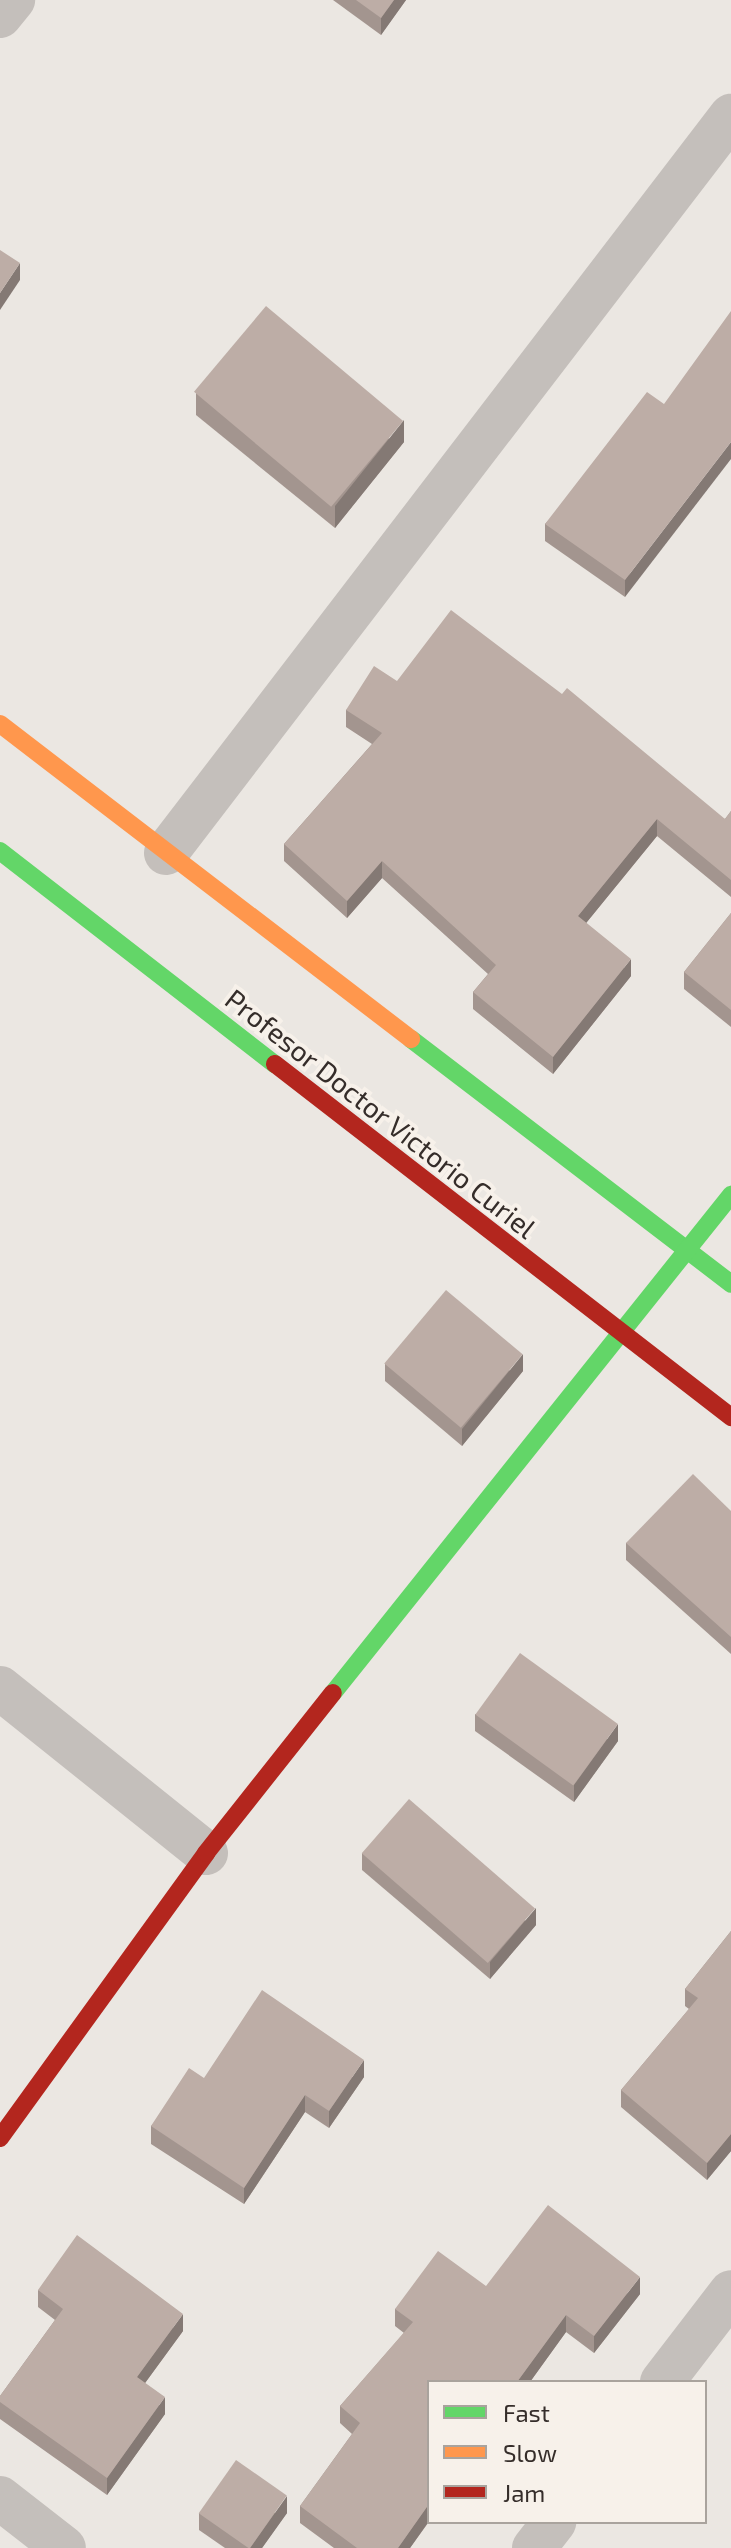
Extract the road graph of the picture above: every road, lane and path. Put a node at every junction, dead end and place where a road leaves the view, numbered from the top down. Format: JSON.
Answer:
{"nodes":[{"id":1,"x":13,"y":0,"type":"edge"},
{"id":2,"x":0,"y":16,"type":"edge"},
{"id":3,"x":731,"y":116,"type":"edge"},
{"id":4,"x":0,"y":724,"type":"edge"},
{"id":5,"x":0,"y":851,"type":"edge"},
{"id":6,"x":166,"y":853,"type":"junction"},
{"id":7,"x":731,"y":1195,"type":"edge"},
{"id":8,"x":686,"y":1248,"type":"junction"},
{"id":9,"x":731,"y":1284,"type":"edge"},
{"id":10,"x":619,"y":1335,"type":"junction"},
{"id":11,"x":731,"y":1417,"type":"edge"},
{"id":12,"x":0,"y":1688,"type":"edge"},
{"id":13,"x":206,"y":1853,"type":"junction"},
{"id":14,"x":0,"y":2138,"type":"edge"},
{"id":15,"x":731,"y":2292,"type":"edge"},
{"id":16,"x":664,"y":2380,"type":"edge"},
{"id":17,"x":0,"y":2498,"type":"edge"},
{"id":18,"x":552,"y":2524,"type":"edge"},
{"id":19,"x":64,"y":2548,"type":"edge"},
{"id":20,"x":534,"y":2548,"type":"edge"}],
"edges":[{"from":1,"to":2,"type":"street"},
{"from":3,"to":6,"type":"street"},
{"from":4,"to":6,"type":"main road"},
{"from":5,"to":10,"type":"main road","name":"Profesor Doctor Victorio Curiel"},
{"from":6,"to":8,"type":"main road"},
{"from":7,"to":8,"type":"main road"},
{"from":8,"to":9,"type":"main road"},
{"from":8,"to":10,"type":"main road"},
{"from":10,"to":11,"type":"main road","name":"Profesor Doctor Victorio Curiel"},
{"from":10,"to":13,"type":"main road"},
{"from":12,"to":13,"type":"street"},
{"from":13,"to":14,"type":"main road"},
{"from":15,"to":16,"type":"street"},
{"from":17,"to":19,"type":"street"},
{"from":18,"to":20,"type":"street"}]}
